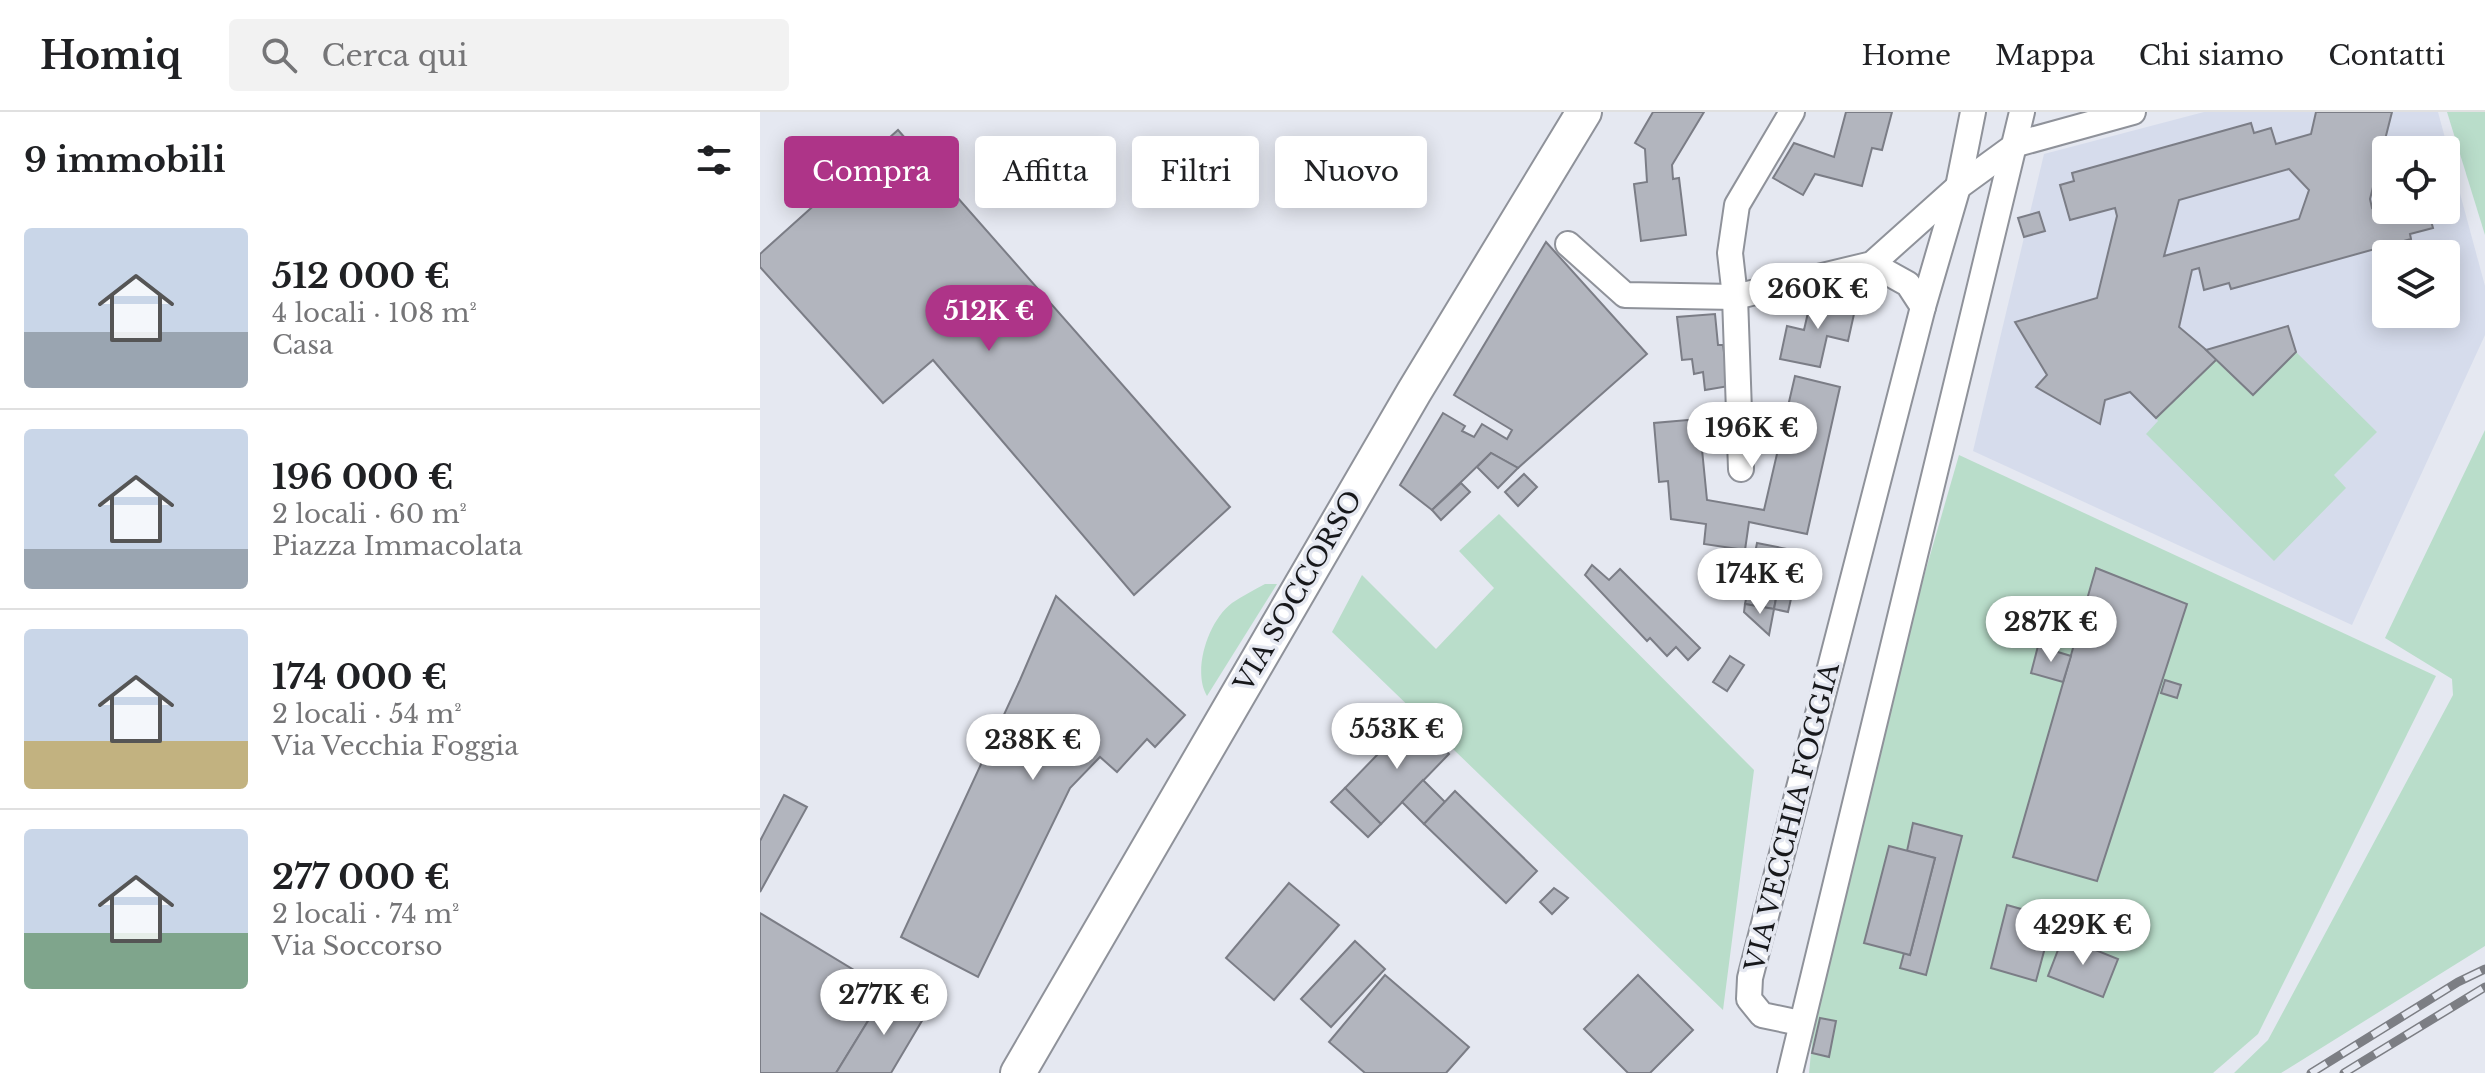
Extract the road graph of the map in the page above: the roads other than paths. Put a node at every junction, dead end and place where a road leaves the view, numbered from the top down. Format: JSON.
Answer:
{"nodes":[{"id":1,"x":1584,"y":112,"type":"edge"},
{"id":2,"x":1792,"y":112,"type":"edge"},
{"id":3,"x":1973,"y":112,"type":"edge"},
{"id":4,"x":2022,"y":112,"type":"edge"},
{"id":5,"x":2133,"y":112,"type":"edge"},
{"id":6,"x":2017,"y":144,"type":"junction"},
{"id":7,"x":1958,"y":187,"type":"junction"},
{"id":8,"x":1568,"y":244,"type":"dead end"},
{"id":9,"x":1872,"y":264,"type":"junction"},
{"id":10,"x":1735,"y":297,"type":"junction"},
{"id":11,"x":1923,"y":307,"type":"junction"},
{"id":12,"x":1741,"y":469,"type":"dead end"},
{"id":13,"x":1800,"y":1023,"type":"junction"},
{"id":14,"x":1018,"y":1073,"type":"edge"},
{"id":15,"x":1790,"y":1073,"type":"edge"}],
"edges":[{"from":1,"to":14,"type":"main road","name":"VIA SOCCORSO"},
{"from":2,"to":10,"type":"street"},
{"from":3,"to":7,"type":"street","name":"VIA VECCHIA FOGGIA"},
{"from":4,"to":6,"type":"street"},
{"from":5,"to":6,"type":"street"},
{"from":6,"to":7,"type":"street"},
{"from":6,"to":13,"type":"street"},
{"from":7,"to":9,"type":"street"},
{"from":7,"to":11,"type":"street","name":"VIA VECCHIA FOGGIA"},
{"from":8,"to":10,"type":"street"},
{"from":9,"to":10,"type":"street"},
{"from":9,"to":11,"type":"street"},
{"from":10,"to":12,"type":"street"},
{"from":11,"to":13,"type":"street","name":"VIA VECCHIA FOGGIA"},
{"from":13,"to":15,"type":"street"}]}
